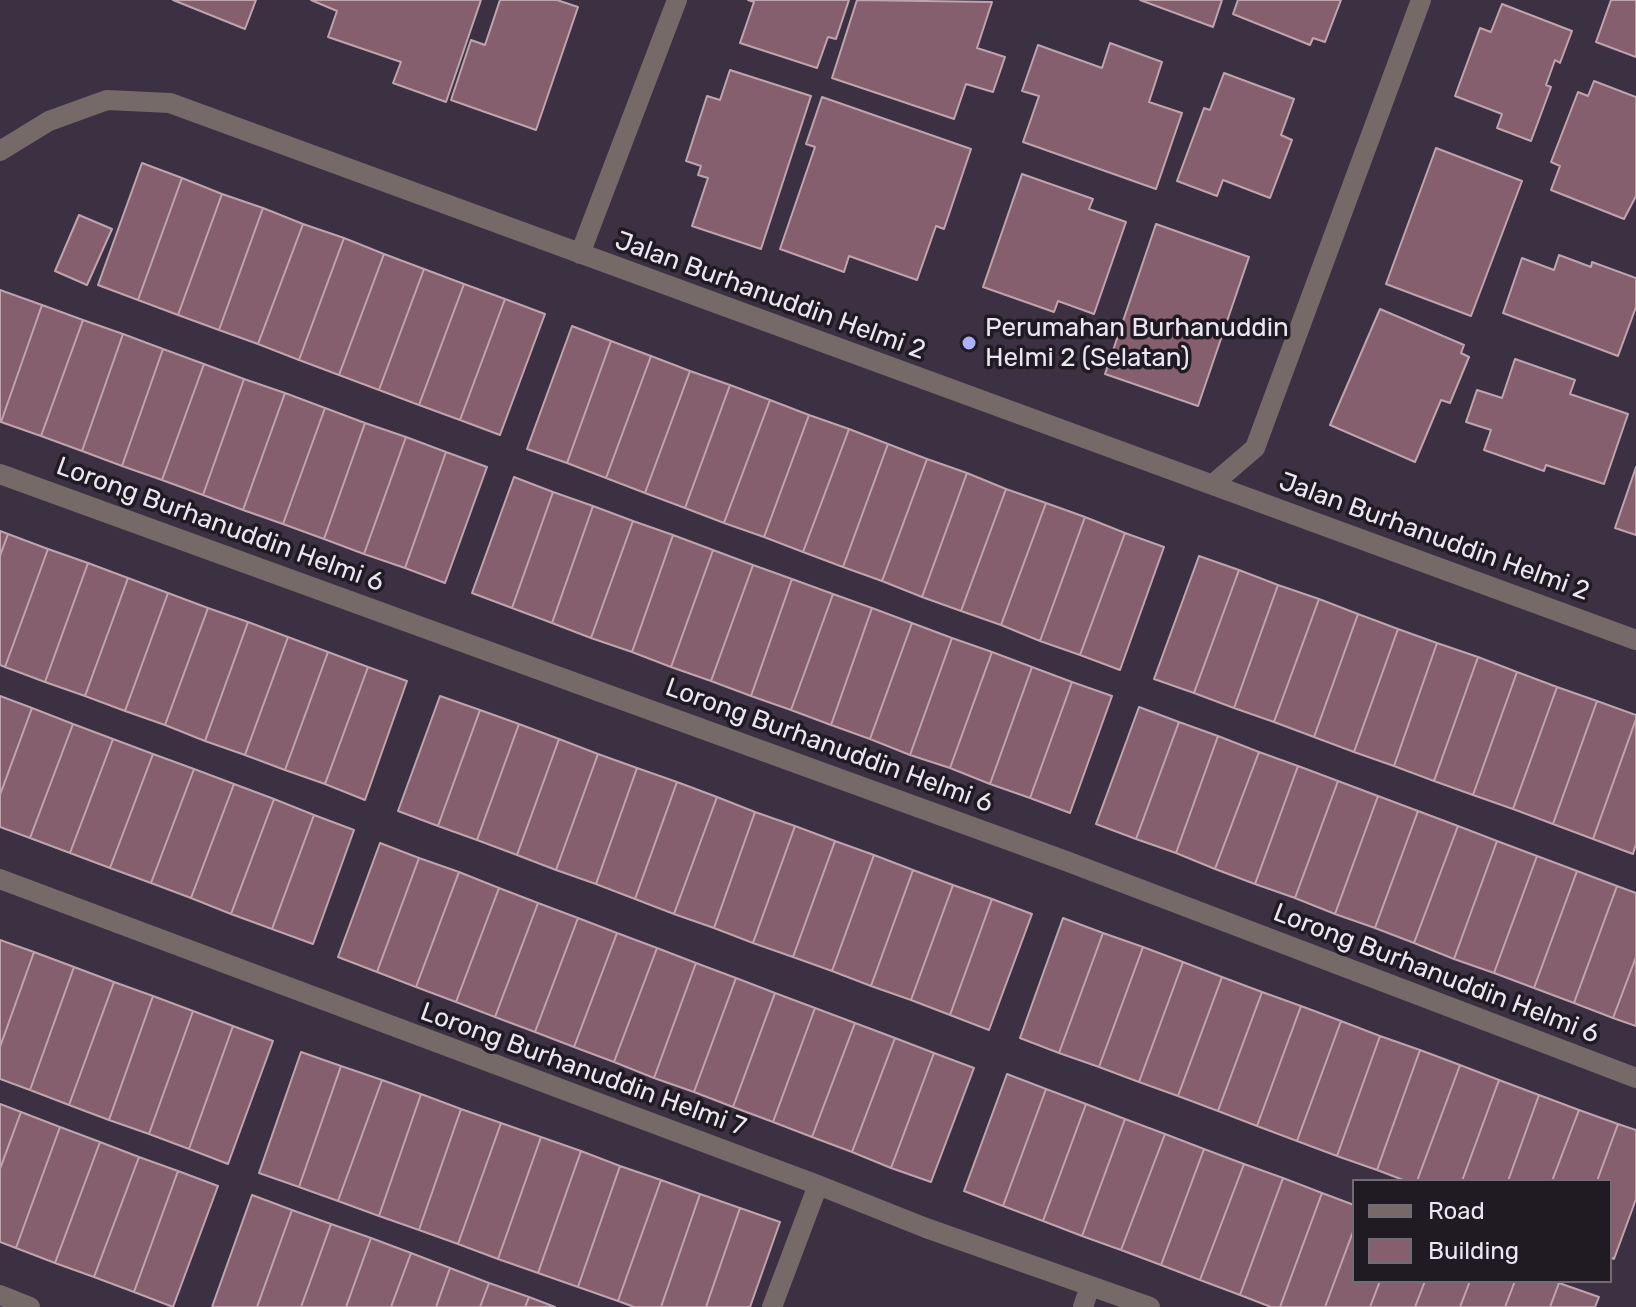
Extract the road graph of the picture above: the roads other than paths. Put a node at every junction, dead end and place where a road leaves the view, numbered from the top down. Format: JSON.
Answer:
{"nodes":[{"id":1,"x":677,"y":0,"type":"edge"},
{"id":2,"x":1421,"y":0,"type":"edge"},
{"id":3,"x":0,"y":151,"type":"edge"},
{"id":4,"x":580,"y":254,"type":"junction"},
{"id":5,"x":0,"y":474,"type":"edge"},
{"id":6,"x":1213,"y":484,"type":"junction"},
{"id":7,"x":1636,"y":640,"type":"edge"},
{"id":8,"x":0,"y":879,"type":"edge"},
{"id":9,"x":1636,"y":1078,"type":"edge"},
{"id":10,"x":818,"y":1185,"type":"junction"},
{"id":11,"x":1090,"y":1286,"type":"junction"},
{"id":12,"x":0,"y":1295,"type":"edge"},
{"id":13,"x":30,"y":1307,"type":"edge"},
{"id":14,"x":772,"y":1307,"type":"edge"},
{"id":15,"x":1083,"y":1307,"type":"edge"},
{"id":16,"x":1150,"y":1307,"type":"edge"}],
"edges":[{"from":1,"to":4,"type":"street","name":"Jalan Burhanuddin Helmi 2"},
{"from":2,"to":6,"type":"street","name":"Jalan Burhanuddin Helmi 2"},
{"from":3,"to":4,"type":"street","name":"Jalan Burhanuddin Helmi 2"},
{"from":4,"to":6,"type":"street","name":"Jalan Burhanuddin Helmi 2"},
{"from":5,"to":9,"type":"street","name":"Lorong Burhanuddin Helmi 6"},
{"from":6,"to":7,"type":"street","name":"Jalan Burhanuddin Helmi 2"},
{"from":8,"to":10,"type":"street","name":"Lorong Burhanuddin Helmi 7"},
{"from":10,"to":11,"type":"street","name":"Lorong Burhanuddin Helmi 7"},
{"from":10,"to":14,"type":"street"},
{"from":11,"to":15,"type":"street"},
{"from":11,"to":16,"type":"street","name":"Lorong Burhanuddin Helmi 7"},
{"from":12,"to":13,"type":"street"}]}
